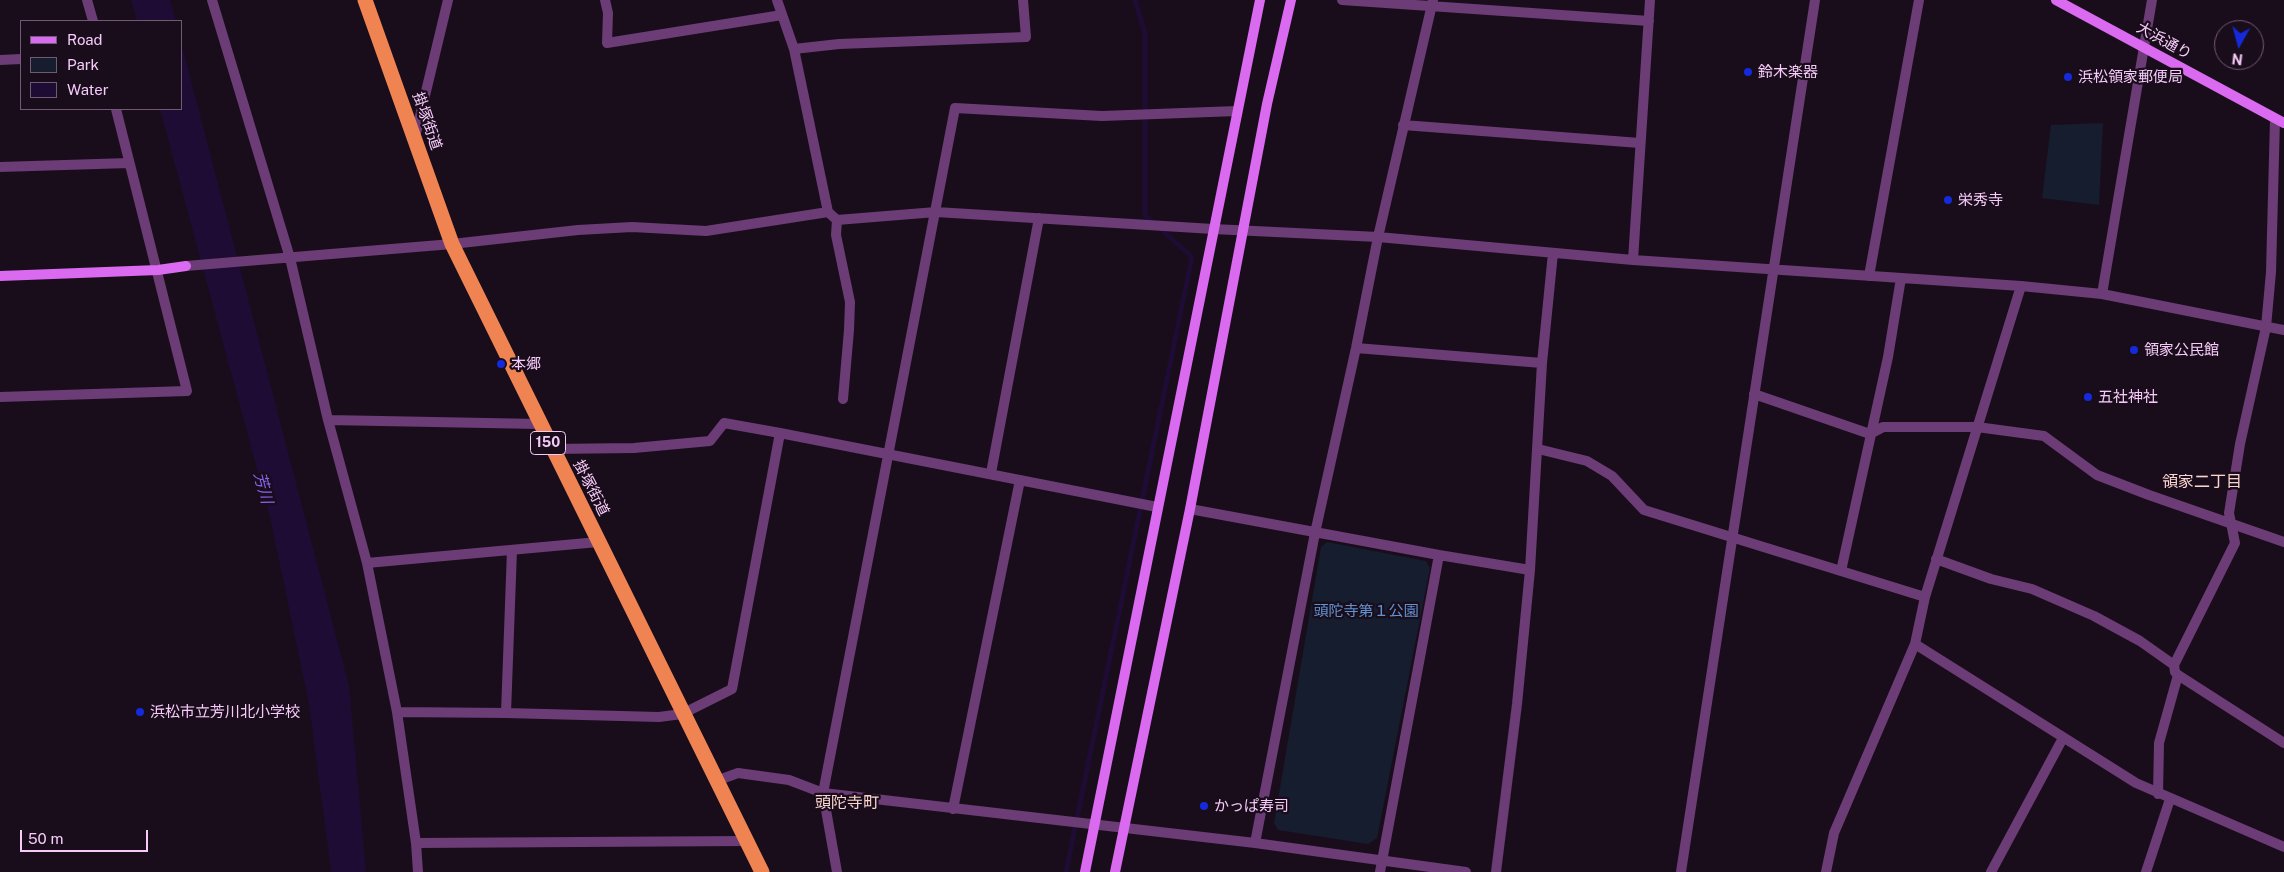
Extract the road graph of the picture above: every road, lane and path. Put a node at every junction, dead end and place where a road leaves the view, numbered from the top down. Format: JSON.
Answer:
{"nodes":[{"id":1,"x":87,"y":0,"type":"edge"},
{"id":2,"x":212,"y":0,"type":"edge"},
{"id":3,"x":365,"y":0,"type":"edge"},
{"id":4,"x":448,"y":0,"type":"edge"},
{"id":5,"x":605,"y":0,"type":"edge"},
{"id":6,"x":777,"y":0,"type":"edge"},
{"id":7,"x":1023,"y":0,"type":"edge"},
{"id":8,"x":1260,"y":0,"type":"edge"},
{"id":9,"x":1291,"y":0,"type":"edge"},
{"id":10,"x":1342,"y":0,"type":"edge"},
{"id":11,"x":1650,"y":0,"type":"edge"},
{"id":12,"x":1815,"y":0,"type":"edge"},
{"id":13,"x":1919,"y":0,"type":"edge"},
{"id":14,"x":2056,"y":0,"type":"edge"},
{"id":15,"x":2152,"y":0,"type":"edge"},
{"id":16,"x":1432,"y":2,"type":"edge"},
{"id":17,"x":782,"y":15,"type":"junction"},
{"id":18,"x":93,"y":20,"type":"edge"},
{"id":19,"x":1649,"y":21,"type":"junction"},
{"id":20,"x":2145,"y":48,"type":"junction"},
{"id":21,"x":794,"y":49,"type":"junction"},
{"id":22,"x":20,"y":59,"type":"edge"},
{"id":23,"x":0,"y":60,"type":"edge"},
{"id":24,"x":116,"y":110,"type":"edge"},
{"id":25,"x":1237,"y":111,"type":"junction"},
{"id":26,"x":2280,"y":121,"type":"edge"},
{"id":27,"x":1403,"y":125,"type":"junction"},
{"id":28,"x":414,"y":138,"type":"junction"},
{"id":29,"x":1640,"y":143,"type":"junction"},
{"id":30,"x":129,"y":163,"type":"junction"},
{"id":31,"x":0,"y":167,"type":"edge"},
{"id":32,"x":828,"y":212,"type":"junction"},
{"id":33,"x":936,"y":212,"type":"junction"},
{"id":34,"x":1039,"y":218,"type":"junction"},
{"id":35,"x":837,"y":220,"type":"junction"},
{"id":36,"x":1213,"y":229,"type":"junction"},
{"id":37,"x":1244,"y":231,"type":"junction"},
{"id":38,"x":1378,"y":237,"type":"junction"},
{"id":39,"x":452,"y":244,"type":"junction"},
{"id":40,"x":1553,"y":253,"type":"junction"},
{"id":41,"x":290,"y":258,"type":"junction"},
{"id":42,"x":1633,"y":260,"type":"junction"},
{"id":43,"x":1774,"y":269,"type":"junction"},
{"id":44,"x":158,"y":270,"type":"junction"},
{"id":45,"x":0,"y":276,"type":"edge"},
{"id":46,"x":1869,"y":276,"type":"junction"},
{"id":47,"x":1901,"y":278,"type":"junction"},
{"id":48,"x":2021,"y":286,"type":"junction"},
{"id":49,"x":2102,"y":294,"type":"junction"},
{"id":50,"x":2266,"y":327,"type":"junction"},
{"id":51,"x":2284,"y":330,"type":"edge"},
{"id":52,"x":1356,"y":348,"type":"junction"},
{"id":53,"x":1542,"y":363,"type":"junction"},
{"id":54,"x":1754,"y":394,"type":"junction"},
{"id":55,"x":0,"y":397,"type":"edge"},
{"id":56,"x":843,"y":399,"type":"dead end"},
{"id":57,"x":328,"y":420,"type":"junction"},
{"id":58,"x":539,"y":424,"type":"junction"},
{"id":59,"x":1977,"y":427,"type":"junction"},
{"id":60,"x":780,"y":433,"type":"junction"},
{"id":61,"x":1870,"y":434,"type":"junction"},
{"id":62,"x":551,"y":449,"type":"junction"},
{"id":63,"x":1538,"y":449,"type":"junction"},
{"id":64,"x":888,"y":453,"type":"junction"},
{"id":65,"x":991,"y":473,"type":"junction"},
{"id":66,"x":1020,"y":480,"type":"junction"},
{"id":67,"x":1157,"y":507,"type":"junction"},
{"id":68,"x":1190,"y":509,"type":"junction"},
{"id":69,"x":2231,"y":524,"type":"junction"},
{"id":70,"x":1315,"y":533,"type":"junction"},
{"id":71,"x":1734,"y":538,"type":"junction"},
{"id":72,"x":598,"y":542,"type":"junction"},
{"id":73,"x":2284,"y":542,"type":"edge"},
{"id":74,"x":512,"y":550,"type":"junction"},
{"id":75,"x":1439,"y":555,"type":"junction"},
{"id":76,"x":1936,"y":559,"type":"junction"},
{"id":77,"x":366,"y":563,"type":"junction"},
{"id":78,"x":1530,"y":570,"type":"junction"},
{"id":79,"x":1841,"y":571,"type":"junction"},
{"id":80,"x":1924,"y":597,"type":"junction"},
{"id":81,"x":1915,"y":644,"type":"junction"},
{"id":82,"x":2174,"y":664,"type":"junction"},
{"id":83,"x":2178,"y":675,"type":"junction"},
{"id":84,"x":397,"y":712,"type":"junction"},
{"id":85,"x":506,"y":713,"type":"junction"},
{"id":86,"x":682,"y":714,"type":"junction"},
{"id":87,"x":2063,"y":738,"type":"junction"},
{"id":88,"x":2284,"y":743,"type":"edge"},
{"id":89,"x":716,"y":781,"type":"junction"},
{"id":90,"x":823,"y":794,"type":"junction"},
{"id":91,"x":2158,"y":794,"type":"junction"},
{"id":92,"x":2170,"y":799,"type":"junction"},
{"id":93,"x":953,"y":809,"type":"junction"},
{"id":94,"x":1094,"y":825,"type":"junction"},
{"id":95,"x":1122,"y":828,"type":"junction"},
{"id":96,"x":746,"y":841,"type":"junction"},
{"id":97,"x":1255,"y":843,"type":"junction"},
{"id":98,"x":416,"y":844,"type":"junction"},
{"id":99,"x":2284,"y":847,"type":"edge"},
{"id":100,"x":1381,"y":860,"type":"junction"},
{"id":101,"x":418,"y":872,"type":"edge"},
{"id":102,"x":762,"y":872,"type":"edge"},
{"id":103,"x":837,"y":872,"type":"edge"},
{"id":104,"x":1085,"y":872,"type":"edge"},
{"id":105,"x":1115,"y":872,"type":"edge"},
{"id":106,"x":1380,"y":872,"type":"edge"},
{"id":107,"x":1466,"y":872,"type":"edge"},
{"id":108,"x":1496,"y":872,"type":"edge"},
{"id":109,"x":1681,"y":872,"type":"edge"},
{"id":110,"x":1826,"y":872,"type":"edge"},
{"id":111,"x":1991,"y":872,"type":"edge"},
{"id":112,"x":2146,"y":872,"type":"edge"}],
"edges":[{"from":1,"to":18,"type":"street"},
{"from":2,"to":41,"type":"street"},
{"from":3,"to":28,"type":"highway","name":"掛塚街道","number":"150"},
{"from":4,"to":28,"type":"street"},
{"from":5,"to":17,"type":"street"},
{"from":6,"to":17,"type":"street"},
{"from":7,"to":21,"type":"street"},
{"from":8,"to":25,"type":"street"},
{"from":9,"to":37,"type":"street"},
{"from":10,"to":16,"type":"street"},
{"from":11,"to":19,"type":"street"},
{"from":12,"to":43,"type":"street"},
{"from":13,"to":46,"type":"street"},
{"from":14,"to":20,"type":"street","name":"大浜通り"},
{"from":15,"to":20,"type":"street"},
{"from":16,"to":19,"type":"street"},
{"from":16,"to":27,"type":"street"},
{"from":17,"to":21,"type":"street"},
{"from":19,"to":29,"type":"street"},
{"from":20,"to":26,"type":"street","name":"大浜通り"},
{"from":20,"to":49,"type":"street"},
{"from":21,"to":32,"type":"street"},
{"from":22,"to":23,"type":"street"},
{"from":24,"to":30,"type":"street"},
{"from":25,"to":33,"type":"street"},
{"from":25,"to":36,"type":"street"},
{"from":26,"to":50,"type":"street"},
{"from":27,"to":29,"type":"street"},
{"from":27,"to":38,"type":"street"},
{"from":28,"to":39,"type":"highway","name":"掛塚街道","number":"150"},
{"from":29,"to":42,"type":"street"},
{"from":30,"to":31,"type":"street"},
{"from":30,"to":44,"type":"street"},
{"from":32,"to":35,"type":"street"},
{"from":32,"to":39,"type":"street"},
{"from":33,"to":34,"type":"street"},
{"from":33,"to":35,"type":"street"},
{"from":33,"to":64,"type":"street"},
{"from":34,"to":36,"type":"street"},
{"from":34,"to":65,"type":"street"},
{"from":35,"to":56,"type":"street"},
{"from":36,"to":37,"type":"street"},
{"from":36,"to":67,"type":"street"},
{"from":37,"to":38,"type":"street"},
{"from":37,"to":68,"type":"street"},
{"from":38,"to":40,"type":"street"},
{"from":38,"to":52,"type":"street"},
{"from":39,"to":41,"type":"street"},
{"from":39,"to":58,"type":"highway","name":"掛塚街道","number":"150"},
{"from":40,"to":42,"type":"street"},
{"from":40,"to":53,"type":"street"},
{"from":41,"to":44,"type":"street"},
{"from":41,"to":57,"type":"street"},
{"from":42,"to":43,"type":"street"},
{"from":43,"to":46,"type":"street"},
{"from":43,"to":54,"type":"street"},
{"from":44,"to":45,"type":"street"},
{"from":44,"to":55,"type":"street"},
{"from":46,"to":47,"type":"street"},
{"from":47,"to":48,"type":"street"},
{"from":47,"to":61,"type":"street"},
{"from":48,"to":49,"type":"street"},
{"from":48,"to":59,"type":"street"},
{"from":49,"to":50,"type":"street"},
{"from":50,"to":51,"type":"street"},
{"from":50,"to":69,"type":"street"},
{"from":52,"to":53,"type":"street"},
{"from":52,"to":70,"type":"street"},
{"from":53,"to":63,"type":"street"},
{"from":54,"to":61,"type":"street"},
{"from":54,"to":71,"type":"street"},
{"from":57,"to":58,"type":"street"},
{"from":57,"to":77,"type":"street"},
{"from":58,"to":62,"type":"highway","name":"掛塚街道","number":"150"},
{"from":59,"to":61,"type":"street"},
{"from":59,"to":69,"type":"street"},
{"from":59,"to":76,"type":"street"},
{"from":60,"to":62,"type":"street"},
{"from":60,"to":64,"type":"street"},
{"from":60,"to":86,"type":"street"},
{"from":61,"to":79,"type":"street"},
{"from":62,"to":72,"type":"highway","name":"掛塚街道","number":"150"},
{"from":63,"to":71,"type":"street"},
{"from":63,"to":78,"type":"street"},
{"from":64,"to":65,"type":"street"},
{"from":64,"to":90,"type":"street"},
{"from":65,"to":66,"type":"street"},
{"from":66,"to":67,"type":"street"},
{"from":66,"to":93,"type":"street"},
{"from":67,"to":94,"type":"street"},
{"from":68,"to":70,"type":"street"},
{"from":68,"to":95,"type":"street"},
{"from":69,"to":73,"type":"street"},
{"from":69,"to":82,"type":"street"},
{"from":70,"to":75,"type":"street"},
{"from":70,"to":97,"type":"street"},
{"from":71,"to":79,"type":"street"},
{"from":71,"to":109,"type":"street"},
{"from":72,"to":74,"type":"street"},
{"from":72,"to":86,"type":"highway","name":"掛塚街道","number":"150"},
{"from":74,"to":77,"type":"street"},
{"from":74,"to":85,"type":"street"},
{"from":75,"to":78,"type":"street"},
{"from":75,"to":100,"type":"street"},
{"from":76,"to":80,"type":"street"},
{"from":76,"to":82,"type":"street"},
{"from":77,"to":84,"type":"street"},
{"from":78,"to":108,"type":"street"},
{"from":79,"to":80,"type":"street"},
{"from":80,"to":81,"type":"street"},
{"from":81,"to":87,"type":"street"},
{"from":81,"to":110,"type":"street"},
{"from":82,"to":83,"type":"street"},
{"from":83,"to":88,"type":"street"},
{"from":83,"to":91,"type":"street"},
{"from":84,"to":85,"type":"street"},
{"from":84,"to":98,"type":"street"},
{"from":85,"to":86,"type":"street"},
{"from":86,"to":89,"type":"highway","name":"掛塚街道","number":"150"},
{"from":87,"to":91,"type":"street"},
{"from":87,"to":111,"type":"street"},
{"from":89,"to":90,"type":"street"},
{"from":89,"to":96,"type":"highway","name":"掛塚街道","number":"150"},
{"from":90,"to":93,"type":"street"},
{"from":90,"to":103,"type":"street"},
{"from":91,"to":92,"type":"street"},
{"from":92,"to":99,"type":"street"},
{"from":92,"to":112,"type":"street"},
{"from":93,"to":94,"type":"street"},
{"from":94,"to":95,"type":"street"},
{"from":94,"to":104,"type":"street"},
{"from":95,"to":97,"type":"street"},
{"from":95,"to":105,"type":"street"},
{"from":96,"to":98,"type":"street"},
{"from":96,"to":102,"type":"highway","name":"掛塚街道","number":"150"},
{"from":97,"to":100,"type":"street"},
{"from":98,"to":101,"type":"street"},
{"from":100,"to":106,"type":"street"},
{"from":100,"to":107,"type":"street"}]}
